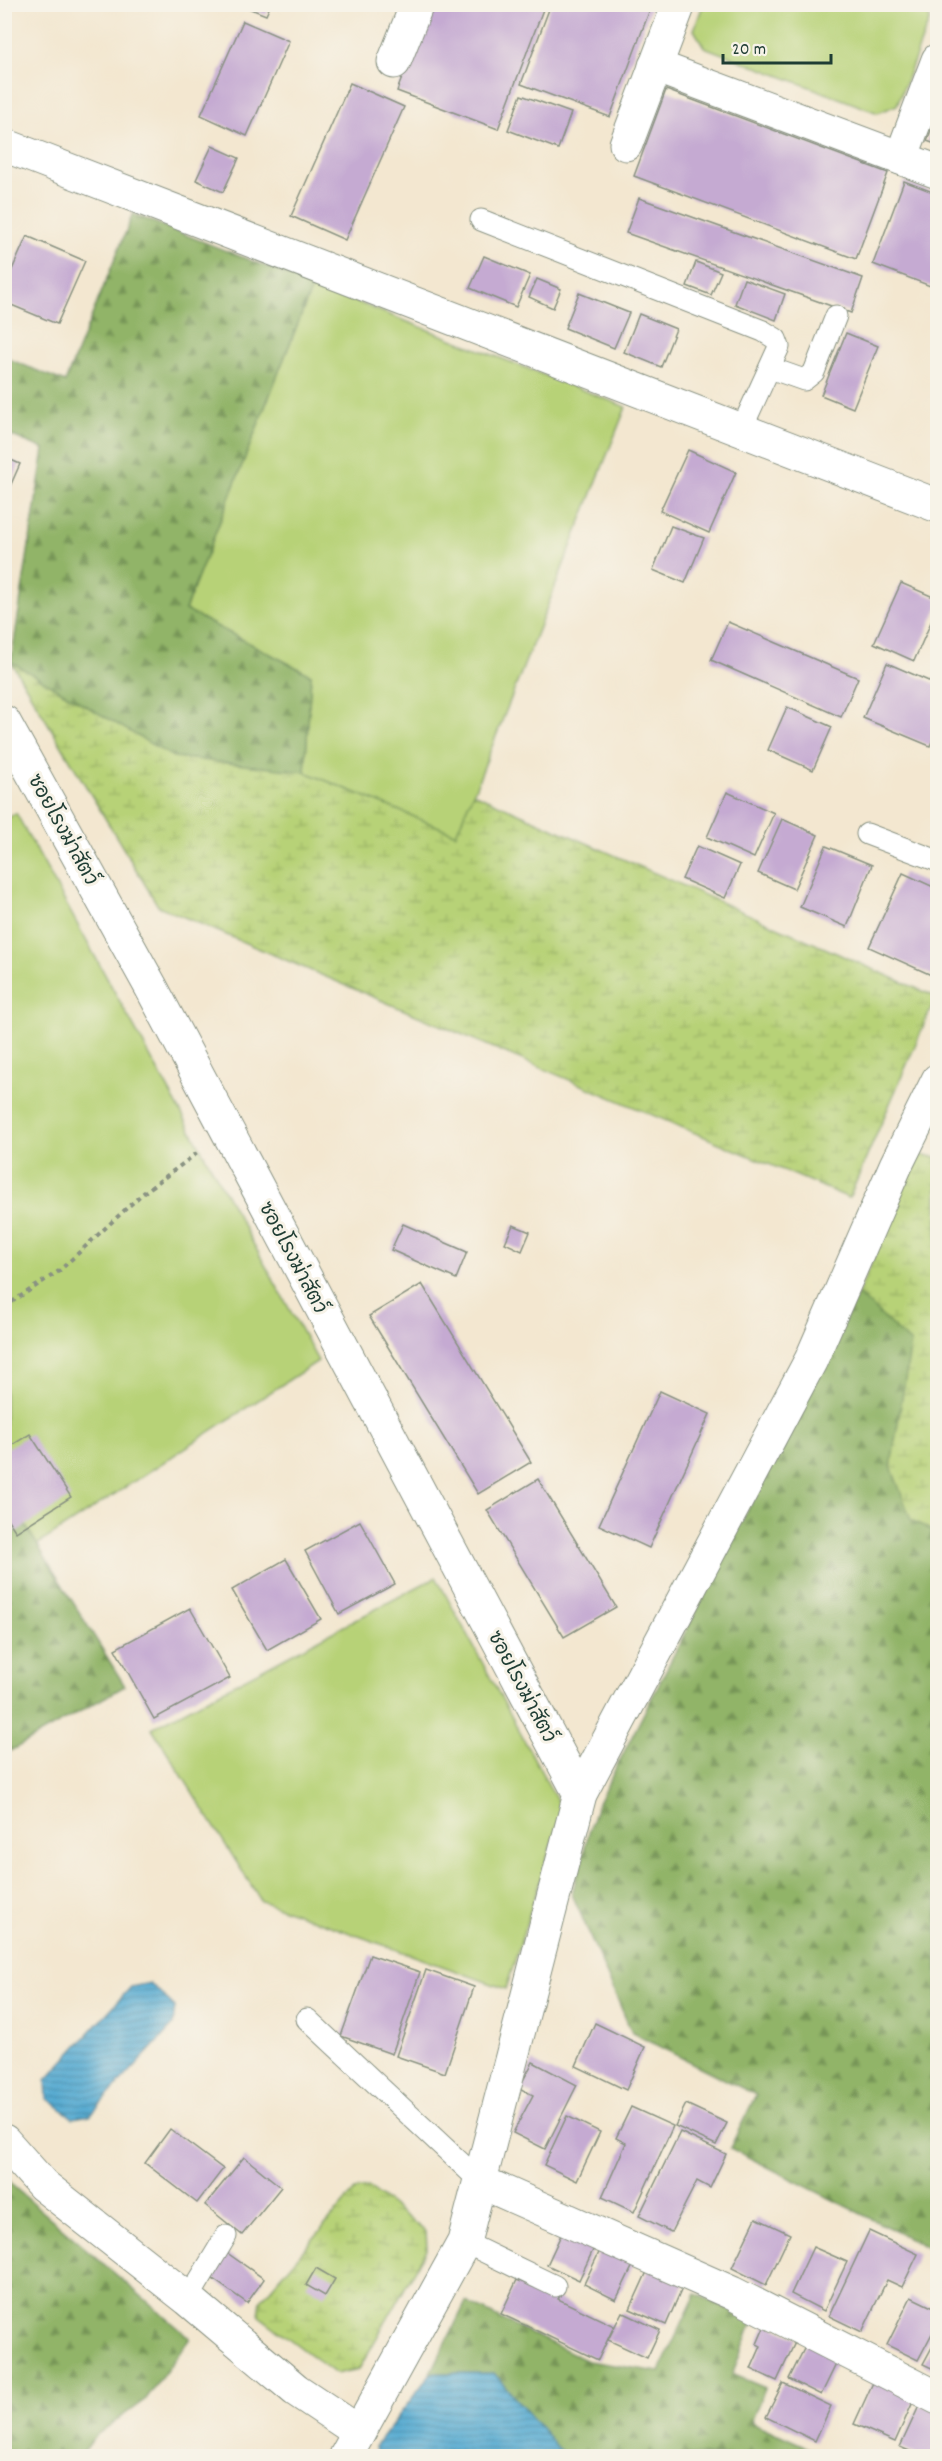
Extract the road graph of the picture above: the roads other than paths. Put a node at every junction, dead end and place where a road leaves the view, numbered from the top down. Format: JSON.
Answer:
{"nodes":[{"id":1,"x":417,"y":4,"type":"edge"},
{"id":2,"x":679,"y":4,"type":"edge"},
{"id":3,"x":938,"y":60,"type":"edge"},
{"id":4,"x":394,"y":62,"type":"dead end"},
{"id":5,"x":655,"y":66,"type":"junction"},
{"id":6,"x":627,"y":144,"type":"dead end"},
{"id":7,"x":4,"y":145,"type":"edge"},
{"id":8,"x":901,"y":158,"type":"junction"},
{"id":9,"x":938,"y":172,"type":"edge"},
{"id":10,"x":481,"y":220,"type":"dead end"},
{"id":11,"x":836,"y":316,"type":"dead end"},
{"id":12,"x":770,"y":368,"type":"junction"},
{"id":13,"x":741,"y":430,"type":"junction"},
{"id":14,"x":938,"y":506,"type":"edge"},
{"id":15,"x":4,"y":722,"type":"edge"},
{"id":16,"x":867,"y":834,"type":"dead end"},
{"id":17,"x":938,"y":861,"type":"edge"},
{"id":18,"x":938,"y":1080,"type":"edge"},
{"id":19,"x":580,"y":1794,"type":"junction"},
{"id":20,"x":307,"y":2019,"type":"dead end"},
{"id":21,"x":4,"y":2141,"type":"edge"},
{"id":22,"x":481,"y":2182,"type":"junction"},
{"id":23,"x":226,"y":2236,"type":"dead end"},
{"id":24,"x":464,"y":2242,"type":"junction"},
{"id":25,"x":555,"y":2286,"type":"dead end"},
{"id":26,"x":188,"y":2299,"type":"junction"},
{"id":27,"x":938,"y":2398,"type":"edge"},
{"id":28,"x":352,"y":2444,"type":"edge"}],
"edges":[{"from":1,"to":4,"type":"street"},
{"from":2,"to":5,"type":"street"},
{"from":3,"to":8,"type":"street"},
{"from":5,"to":6,"type":"street"},
{"from":5,"to":8,"type":"street"},
{"from":7,"to":13,"type":"street"},
{"from":8,"to":9,"type":"street"},
{"from":10,"to":12,"type":"lane"},
{"from":11,"to":12,"type":"lane"},
{"from":12,"to":13,"type":"lane"},
{"from":13,"to":14,"type":"street"},
{"from":15,"to":19,"type":"street","name":"ซอยโรงฆ่าสัตว์"},
{"from":16,"to":17,"type":"lane"},
{"from":18,"to":19,"type":"street"},
{"from":19,"to":22,"type":"street"},
{"from":20,"to":22,"type":"lane"},
{"from":21,"to":26,"type":"street"},
{"from":22,"to":24,"type":"street"},
{"from":22,"to":27,"type":"street"},
{"from":23,"to":26,"type":"lane"},
{"from":24,"to":25,"type":"lane"},
{"from":24,"to":28,"type":"street"},
{"from":26,"to":28,"type":"street"}]}
